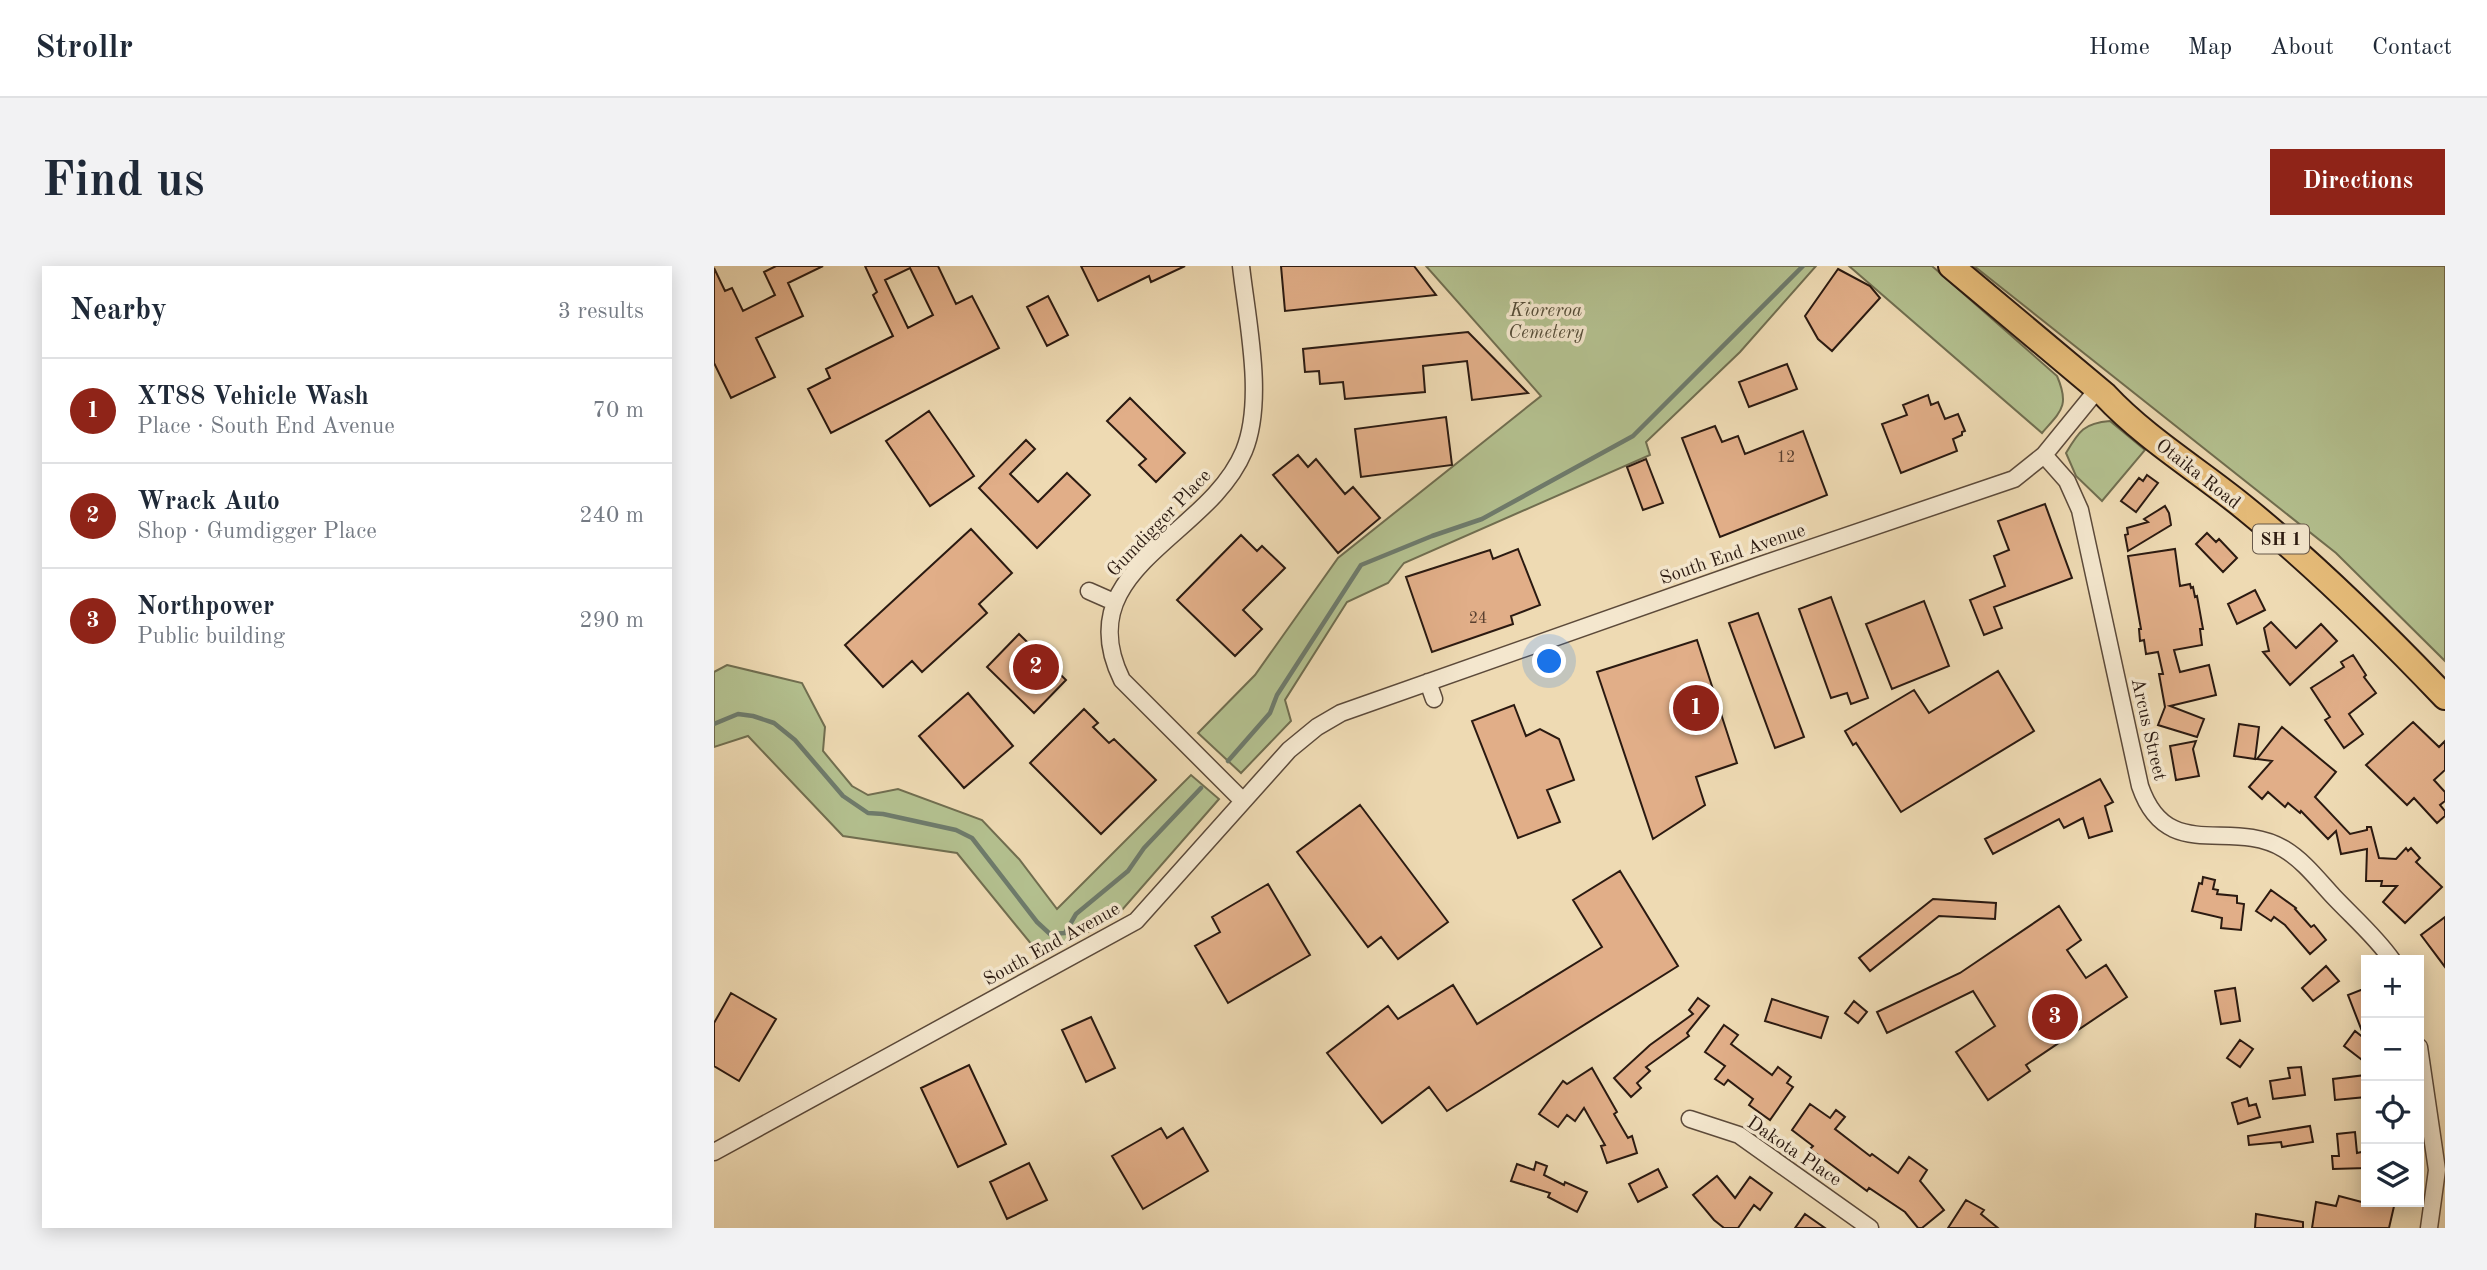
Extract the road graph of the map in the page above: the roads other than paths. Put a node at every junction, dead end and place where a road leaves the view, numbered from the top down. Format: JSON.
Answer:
{"nodes":[{"id":1,"x":1241,"y":266,"type":"edge"},
{"id":2,"x":1951,"y":266,"type":"edge"},
{"id":3,"x":2101,"y":393,"type":"junction"},
{"id":4,"x":2044,"y":456,"type":"junction"},
{"id":5,"x":1089,"y":591,"type":"dead end"},
{"id":6,"x":1114,"y":602,"type":"junction"},
{"id":7,"x":2445,"y":681,"type":"edge"},
{"id":8,"x":1428,"y":682,"type":"junction"},
{"id":9,"x":2445,"y":697,"type":"edge"},
{"id":10,"x":1434,"y":699,"type":"dead end"},
{"id":11,"x":1242,"y":800,"type":"junction"},
{"id":12,"x":2387,"y":955,"type":"edge"},
{"id":13,"x":2424,"y":1081,"type":"edge"},
{"id":14,"x":1690,"y":1119,"type":"dead end"},
{"id":15,"x":714,"y":1152,"type":"edge"},
{"id":16,"x":1870,"y":1228,"type":"edge"},
{"id":17,"x":2429,"y":1228,"type":"edge"}],
"edges":[{"from":1,"to":6,"type":"street","name":"Gumdigger Place"},
{"from":2,"to":3,"type":"highway","name":"Otaika Road","number":"SH 1"},
{"from":3,"to":4,"type":"street"},
{"from":3,"to":7,"type":"highway","name":"Otaika Road","number":"SH 1"},
{"from":3,"to":9,"type":"highway","name":"Otaika Road","number":"SH 1"},
{"from":4,"to":8,"type":"street","name":"South End Avenue"},
{"from":4,"to":12,"type":"street","name":"Arcus Street"},
{"from":5,"to":6,"type":"street","name":"Gumdigger Place"},
{"from":6,"to":11,"type":"street","name":"Gumdigger Place"},
{"from":8,"to":10,"type":"street"},
{"from":8,"to":11,"type":"street","name":"South End Avenue"},
{"from":11,"to":15,"type":"street","name":"South End Avenue"},
{"from":13,"to":17,"type":"street"},
{"from":14,"to":16,"type":"street","name":"Dakota Place"}]}
